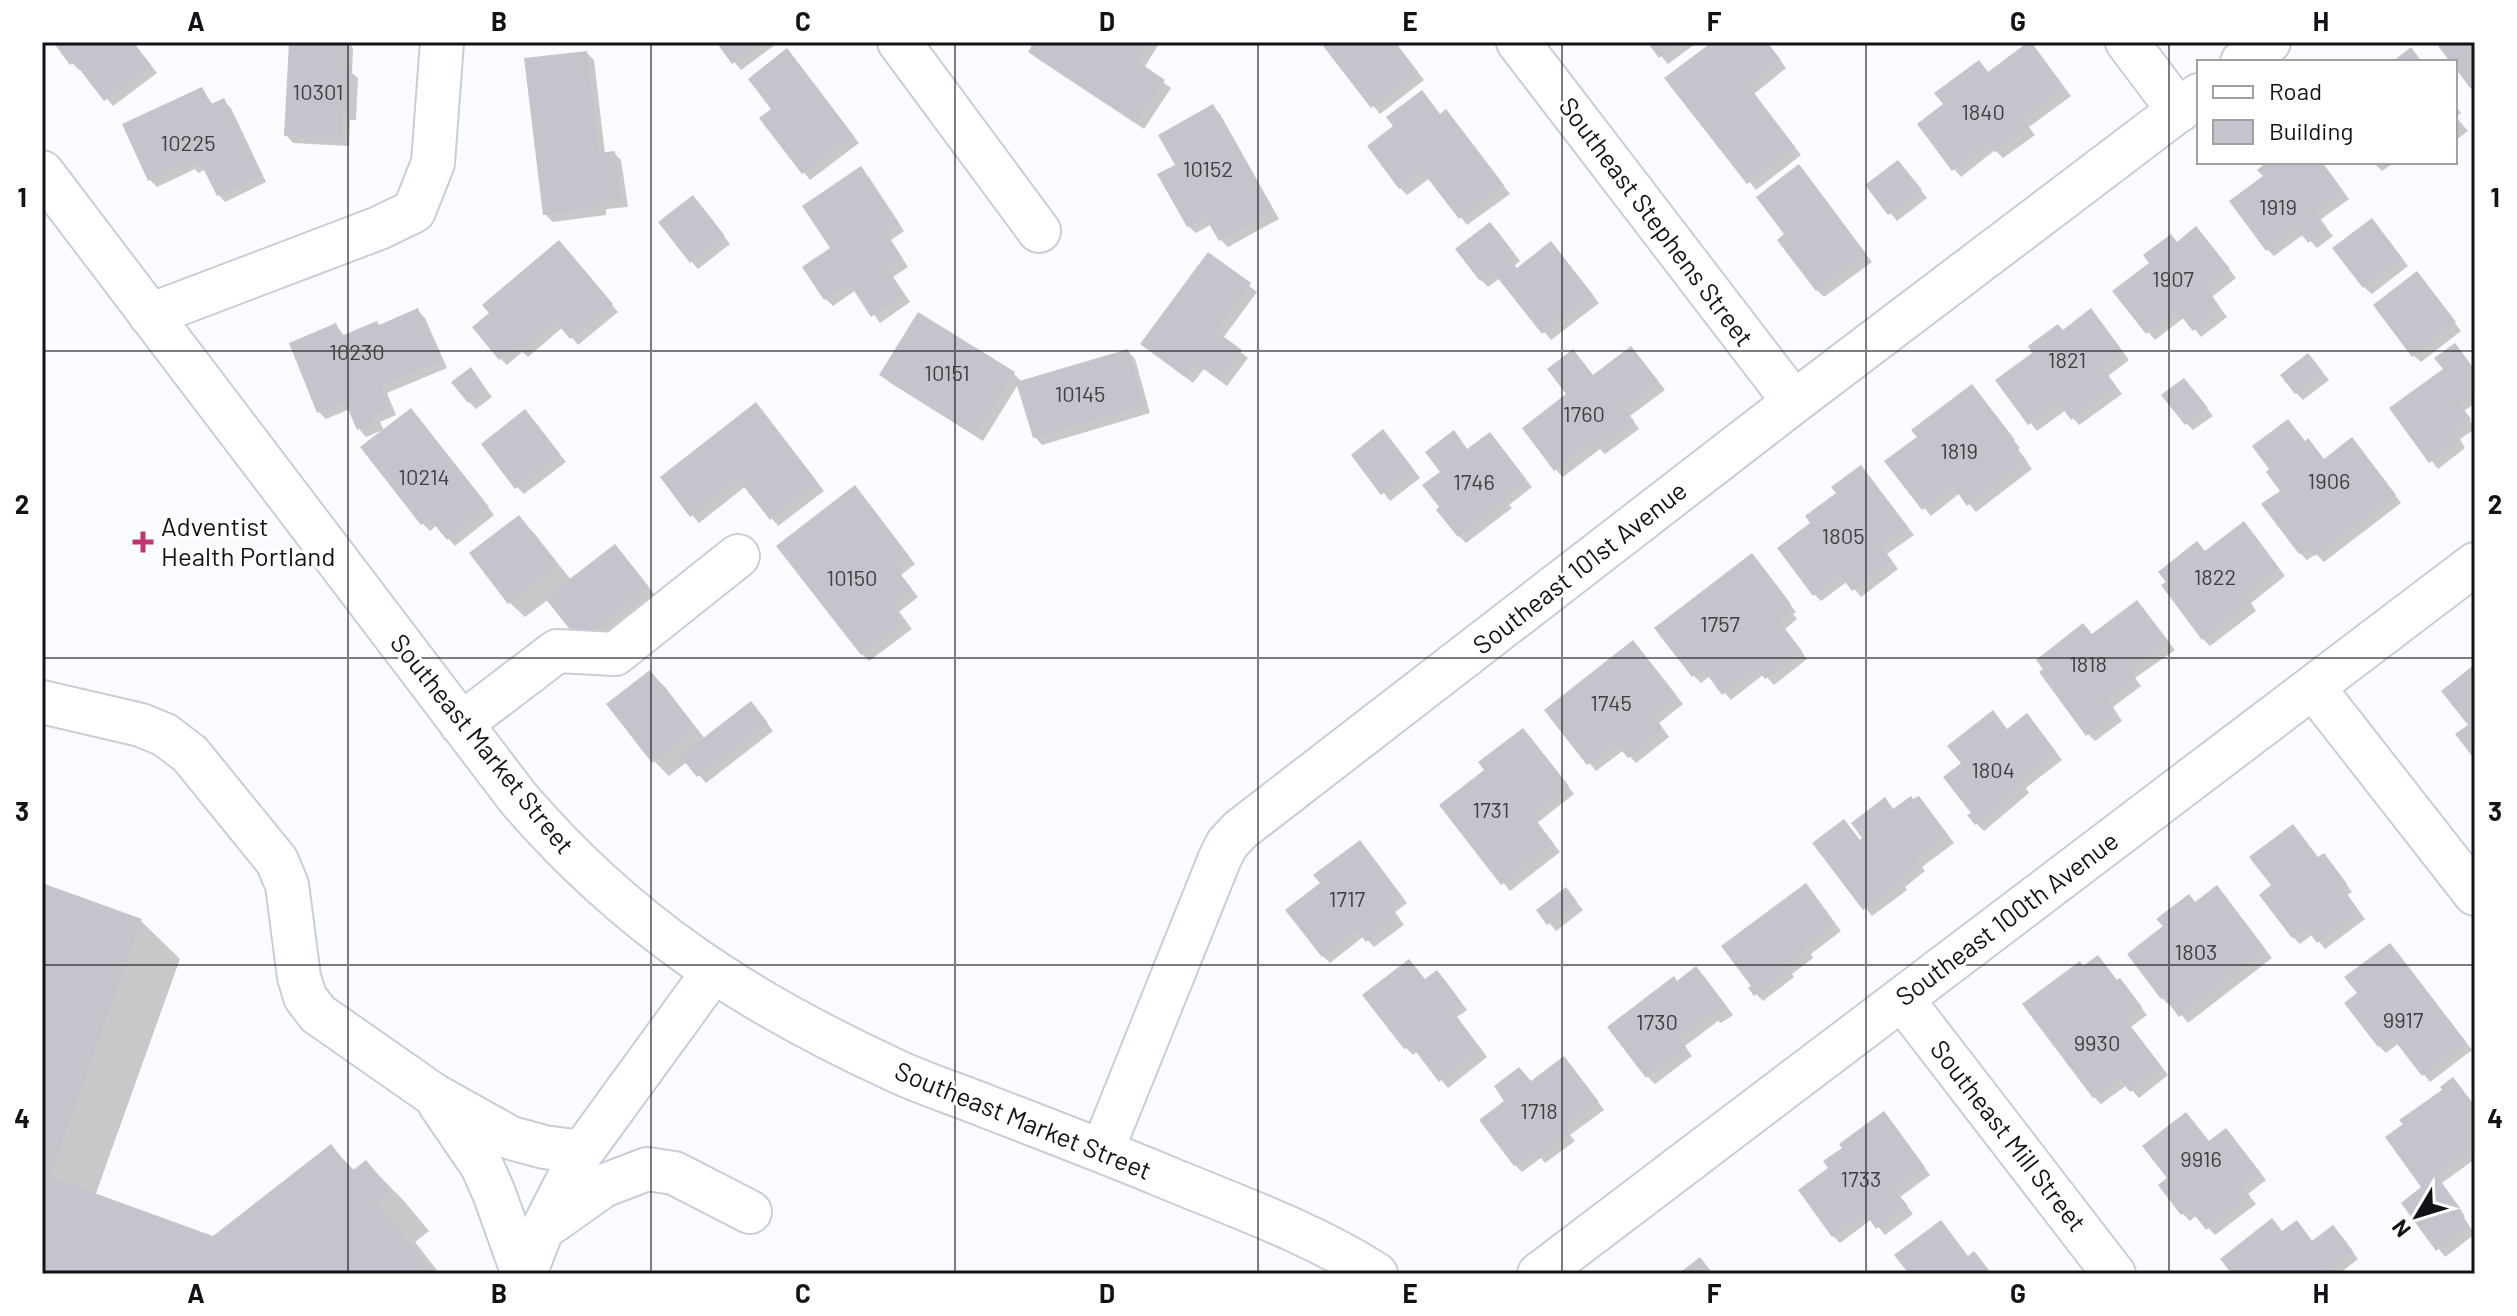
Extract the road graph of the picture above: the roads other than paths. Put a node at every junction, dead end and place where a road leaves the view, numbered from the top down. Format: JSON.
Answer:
{"nodes":[{"id":1,"x":442,"y":42,"type":"edge"},
{"id":2,"x":899,"y":42,"type":"edge"},
{"id":3,"x":1518,"y":42,"type":"edge"},
{"id":4,"x":2127,"y":42,"type":"edge"},
{"id":5,"x":2269,"y":42,"type":"edge"},
{"id":6,"x":2245,"y":60,"type":"edge"},
{"id":7,"x":2189,"y":103,"type":"edge"},
{"id":8,"x":42,"y":172,"type":"edge"},
{"id":9,"x":1039,"y":231,"type":"dead end"},
{"id":10,"x":150,"y":315,"type":"junction"},
{"id":11,"x":1794,"y":402,"type":"junction"},
{"id":12,"x":738,"y":556,"type":"dead end"},
{"id":13,"x":2475,"y":564,"type":"edge"},
{"id":14,"x":2313,"y":687,"type":"junction"},
{"id":15,"x":42,"y":702,"type":"edge"},
{"id":16,"x":461,"y":724,"type":"junction"},
{"id":17,"x":2475,"y":894,"type":"edge"},
{"id":18,"x":713,"y":972,"type":"junction"},
{"id":19,"x":1902,"y":999,"type":"junction"},
{"id":20,"x":434,"y":1095,"type":"junction"},
{"id":21,"x":1102,"y":1151,"type":"junction"},
{"id":22,"x":582,"y":1152,"type":"junction"},
{"id":23,"x":750,"y":1212,"type":"dead end"},
{"id":24,"x":542,"y":1230,"type":"junction"},
{"id":25,"x":524,"y":1274,"type":"edge"},
{"id":26,"x":1376,"y":1274,"type":"edge"},
{"id":27,"x":1539,"y":1274,"type":"edge"},
{"id":28,"x":2114,"y":1274,"type":"edge"}],
"edges":[{"from":1,"to":10,"type":"street"},
{"from":2,"to":9,"type":"street"},
{"from":3,"to":11,"type":"street","name":"Southeast Stephens Street"},
{"from":4,"to":7,"type":"street"},
{"from":5,"to":6,"type":"street"},
{"from":7,"to":11,"type":"street","name":"Southeast 101st Avenue"},
{"from":8,"to":10,"type":"street","name":"Southeast Market Street"},
{"from":10,"to":16,"type":"street","name":"Southeast Market Street"},
{"from":11,"to":21,"type":"street","name":"Southeast 101st Avenue"},
{"from":12,"to":16,"type":"street"},
{"from":13,"to":14,"type":"street","name":"Southeast 100th Avenue"},
{"from":14,"to":17,"type":"street"},
{"from":14,"to":19,"type":"street","name":"Southeast 100th Avenue"},
{"from":15,"to":20,"type":"street"},
{"from":16,"to":18,"type":"street","name":"Southeast Market Street"},
{"from":18,"to":21,"type":"street","name":"Southeast Market Street"},
{"from":18,"to":22,"type":"street"},
{"from":19,"to":27,"type":"street","name":"Southeast 100th Avenue"},
{"from":19,"to":28,"type":"street","name":"Southeast Mill Street"},
{"from":20,"to":22,"type":"street"},
{"from":20,"to":25,"type":"street"},
{"from":21,"to":26,"type":"street","name":"Southeast Market Street"},
{"from":22,"to":24,"type":"street"},
{"from":23,"to":24,"type":"street"},
{"from":24,"to":25,"type":"street"}]}
